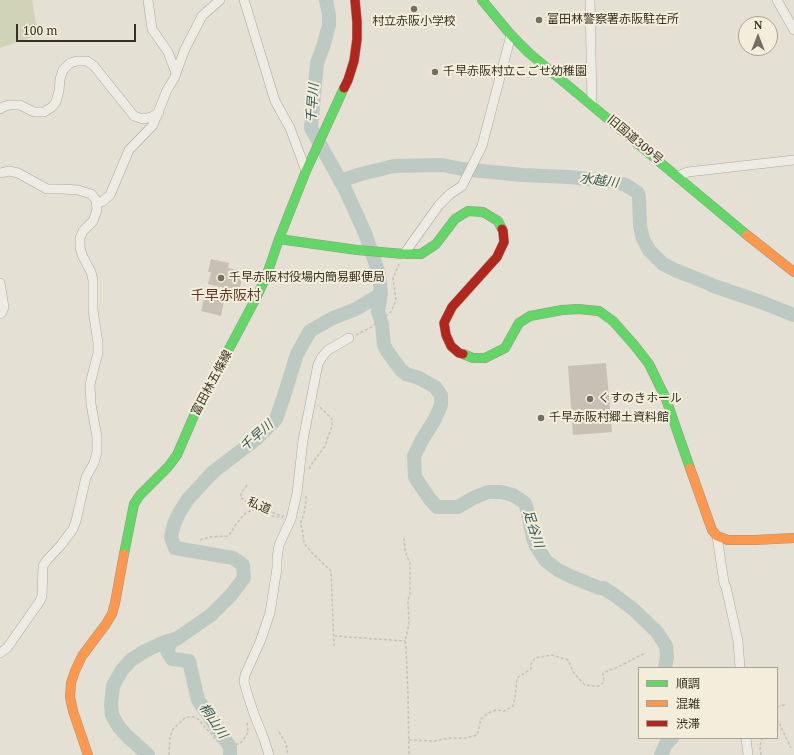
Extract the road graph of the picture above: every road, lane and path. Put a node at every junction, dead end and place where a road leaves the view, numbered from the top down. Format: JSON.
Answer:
{"nodes":[{"id":1,"x":148,"y":0,"type":"edge"},
{"id":2,"x":220,"y":0,"type":"edge"},
{"id":3,"x":244,"y":0,"type":"edge"},
{"id":4,"x":355,"y":0,"type":"edge"},
{"id":5,"x":482,"y":0,"type":"edge"},
{"id":6,"x":590,"y":0,"type":"edge"},
{"id":7,"x":777,"y":0,"type":"edge"},
{"id":8,"x":794,"y":30,"type":"edge"},
{"id":9,"x":511,"y":35,"type":"junction"},
{"id":10,"x":176,"y":73,"type":"junction"},
{"id":11,"x":592,"y":105,"type":"junction"},
{"id":12,"x":0,"y":110,"type":"edge"},
{"id":13,"x":159,"y":112,"type":"junction"},
{"id":14,"x":794,"y":160,"type":"edge"},
{"id":15,"x":306,"y":171,"type":"junction"},
{"id":16,"x":0,"y":173,"type":"edge"},
{"id":17,"x":678,"y":176,"type":"junction"},
{"id":18,"x":97,"y":204,"type":"junction"},
{"id":19,"x":279,"y":239,"type":"junction"},
{"id":20,"x":404,"y":254,"type":"junction"},
{"id":21,"x":794,"y":272,"type":"edge"},
{"id":22,"x":0,"y":283,"type":"edge"},
{"id":23,"x":0,"y":314,"type":"edge"},
{"id":24,"x":349,"y":338,"type":"joint"},
{"id":25,"x":312,"y":398,"type":"junction"},
{"id":26,"x":308,"y":471,"type":"dead end"},
{"id":27,"x":247,"y":485,"type":"dead end"},
{"id":28,"x":305,"y":494,"type":"dead end"},
{"id":29,"x":291,"y":517,"type":"junction"},
{"id":30,"x":717,"y":536,"type":"junction"},
{"id":31,"x":404,"y":538,"type":"dead end"},
{"id":32,"x":794,"y":538,"type":"edge"},
{"id":33,"x":200,"y":540,"type":"dead end"},
{"id":34,"x":334,"y":636,"type":"junction"},
{"id":35,"x":405,"y":641,"type":"junction"},
{"id":36,"x":334,"y":646,"type":"dead end"},
{"id":37,"x":0,"y":653,"type":"edge"},
{"id":38,"x":646,"y":653,"type":"dead end"},
{"id":39,"x":740,"y":667,"type":"edge"},
{"id":40,"x":787,"y":704,"type":"dead end"},
{"id":41,"x":778,"y":707,"type":"edge"},
{"id":42,"x":247,"y":717,"type":"dead end"},
{"id":43,"x":778,"y":721,"type":"edge"},
{"id":44,"x":279,"y":732,"type":"dead end"},
{"id":45,"x":746,"y":739,"type":"edge"},
{"id":46,"x":762,"y":739,"type":"edge"},
{"id":47,"x":409,"y":740,"type":"junction"},
{"id":48,"x":791,"y":748,"type":"dead end"},
{"id":49,"x":88,"y":755,"type":"edge"},
{"id":50,"x":168,"y":755,"type":"edge"},
{"id":51,"x":269,"y":755,"type":"edge"},
{"id":52,"x":288,"y":755,"type":"edge"},
{"id":53,"x":409,"y":755,"type":"edge"},
{"id":54,"x":748,"y":755,"type":"edge"},
{"id":55,"x":761,"y":755,"type":"edge"}],
"edges":[{"from":1,"to":10,"type":"street"},
{"from":2,"to":10,"type":"street"},
{"from":3,"to":15,"type":"street"},
{"from":4,"to":15,"type":"street","name":"富田林五條線"},
{"from":5,"to":9,"type":"street","name":"旧国道309号"},
{"from":6,"to":11,"type":"street"},
{"from":7,"to":8,"type":"street"},
{"from":9,"to":11,"type":"street","name":"旧国道309号"},
{"from":9,"to":20,"type":"street"},
{"from":10,"to":13,"type":"street"},
{"from":11,"to":17,"type":"street","name":"旧国道309号"},
{"from":12,"to":13,"type":"street"},
{"from":13,"to":18,"type":"street"},
{"from":14,"to":17,"type":"street"},
{"from":15,"to":19,"type":"street","name":"富田林五條線"},
{"from":16,"to":18,"type":"street"},
{"from":17,"to":21,"type":"street","name":"旧国道309号"},
{"from":18,"to":37,"type":"street"},
{"from":19,"to":20,"type":"street"},
{"from":19,"to":49,"type":"street","name":"富田林五條線"},
{"from":20,"to":24,"type":"path"},
{"from":20,"to":30,"type":"street"},
{"from":22,"to":23,"type":"street"},
{"from":24,"to":25,"type":"street"},
{"from":25,"to":26,"type":"path"},
{"from":25,"to":29,"type":"street"},
{"from":27,"to":29,"type":"path","name":"私道"},
{"from":28,"to":34,"type":"path"},
{"from":29,"to":33,"type":"path","name":"私道"},
{"from":29,"to":51,"type":"street"},
{"from":30,"to":32,"type":"street"},
{"from":30,"to":39,"type":"street"},
{"from":31,"to":35,"type":"path"},
{"from":34,"to":35,"type":"path"},
{"from":34,"to":36,"type":"path"},
{"from":35,"to":47,"type":"path"},
{"from":38,"to":47,"type":"path"},
{"from":40,"to":41,"type":"path"},
{"from":42,"to":50,"type":"path"},
{"from":43,"to":48,"type":"path"},
{"from":44,"to":52,"type":"path"},
{"from":45,"to":54,"type":"street"},
{"from":46,"to":55,"type":"path"},
{"from":47,"to":53,"type":"path"}]}
